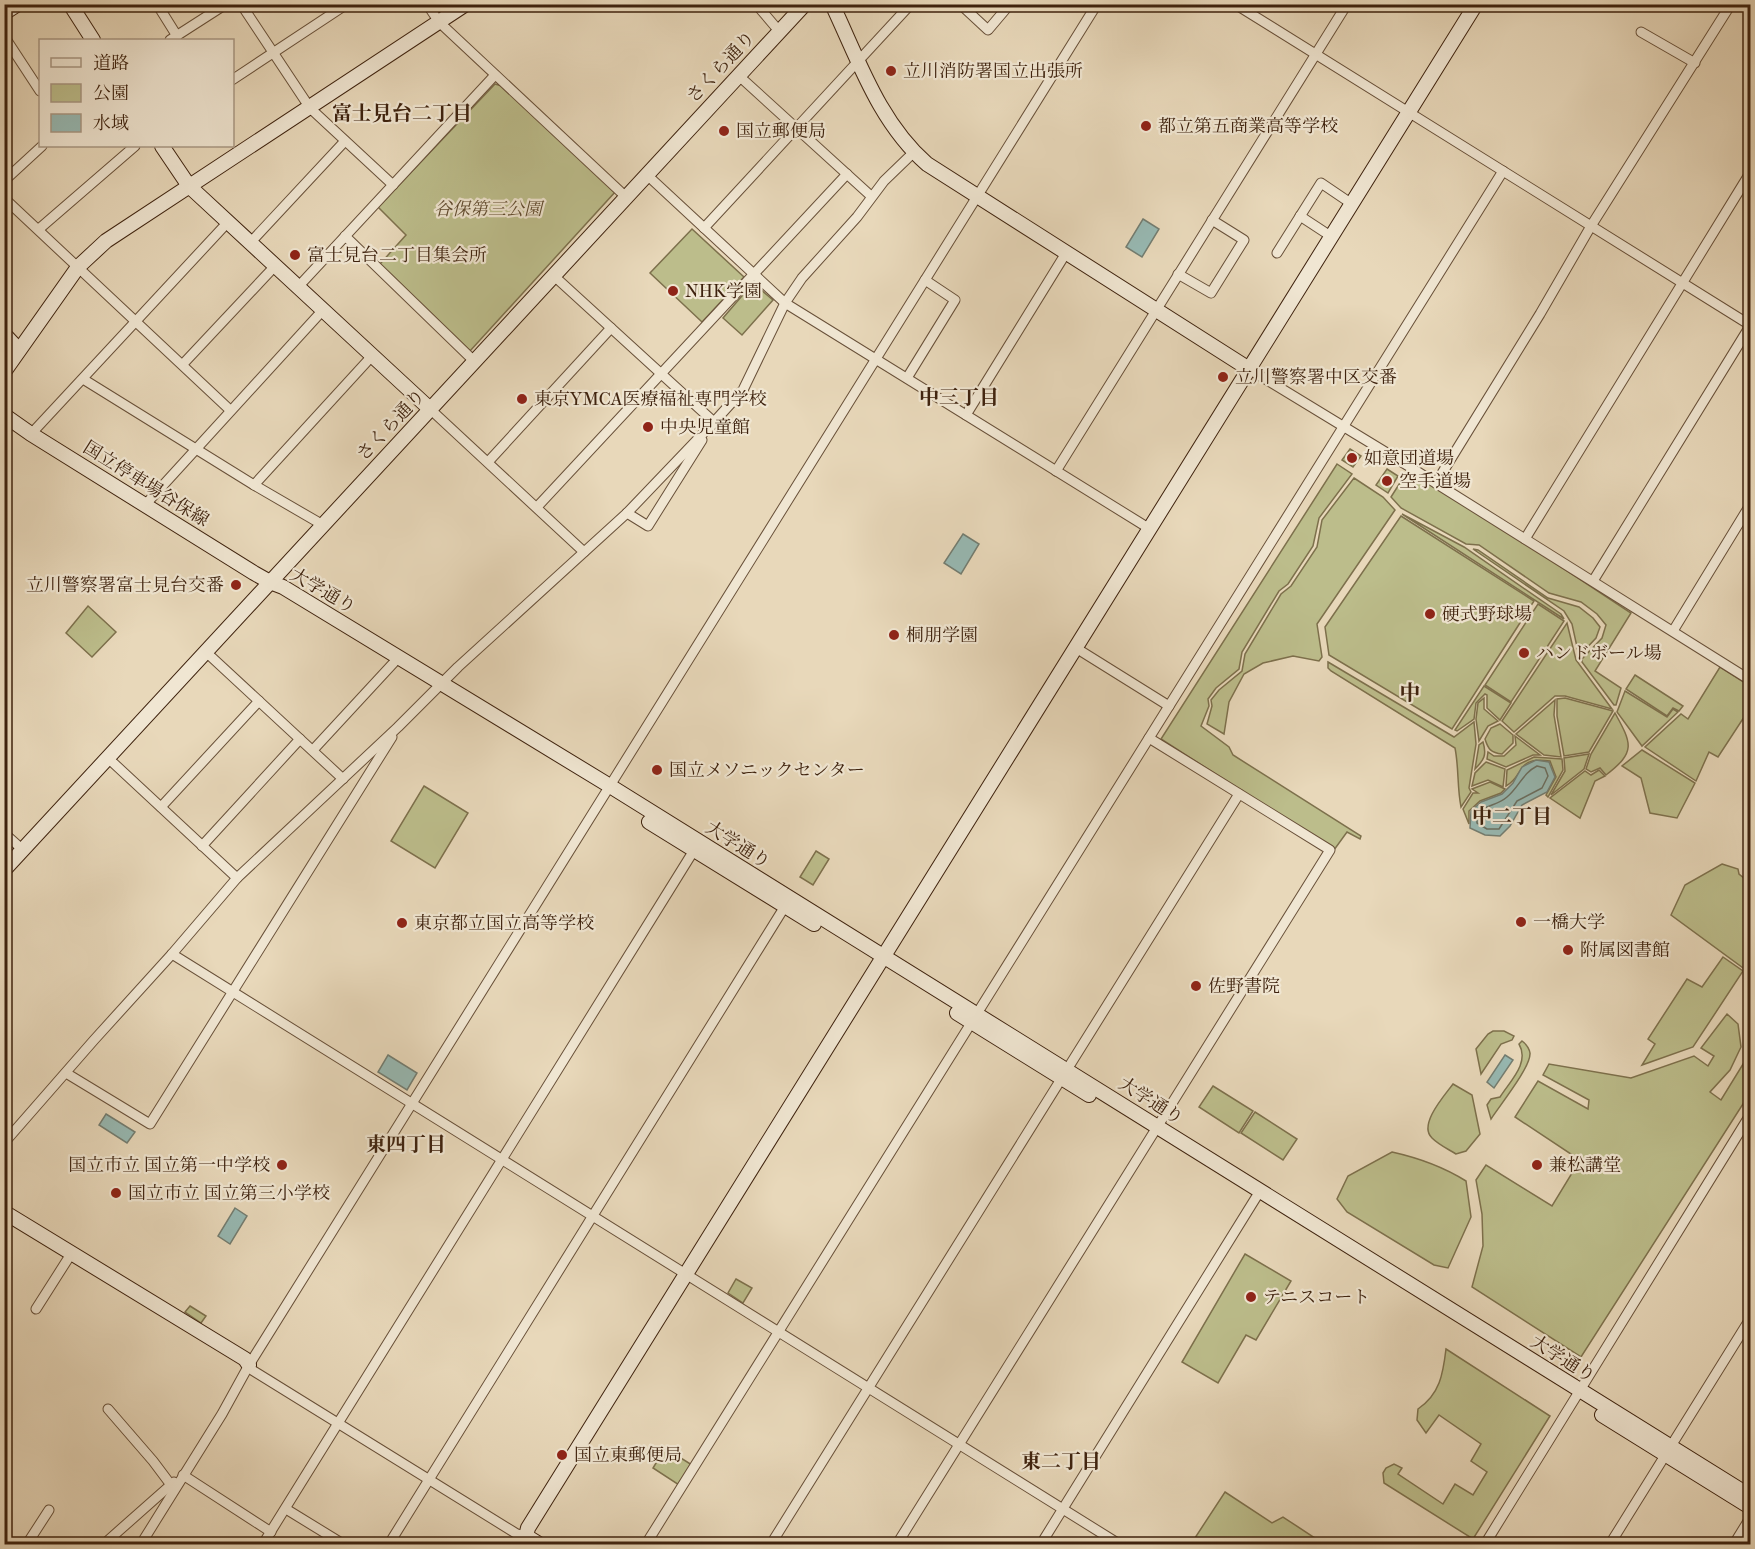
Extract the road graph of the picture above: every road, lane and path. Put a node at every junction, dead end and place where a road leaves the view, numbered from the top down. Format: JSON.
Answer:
{"nodes":[{"id":1,"x":18,"y":4,"type":"edge"},
{"id":2,"x":70,"y":4,"type":"edge"},
{"id":3,"x":157,"y":4,"type":"edge"},
{"id":4,"x":226,"y":4,"type":"edge"},
{"id":5,"x":241,"y":4,"type":"edge"},
{"id":6,"x":347,"y":4,"type":"edge"},
{"id":7,"x":427,"y":4,"type":"edge"},
{"id":8,"x":466,"y":4,"type":"edge"},
{"id":9,"x":756,"y":4,"type":"edge"},
{"id":10,"x":805,"y":4,"type":"edge"},
{"id":11,"x":832,"y":4,"type":"edge"},
{"id":12,"x":911,"y":4,"type":"edge"},
{"id":13,"x":960,"y":4,"type":"edge"},
{"id":14,"x":1010,"y":4,"type":"edge"},
{"id":15,"x":1097,"y":4,"type":"edge"},
{"id":16,"x":1235,"y":4,"type":"edge"},
{"id":17,"x":1347,"y":4,"type":"edge"},
{"id":18,"x":1476,"y":4,"type":"edge"},
{"id":19,"x":1731,"y":4,"type":"edge"},
{"id":20,"x":4,"y":13,"type":"edge"},
{"id":21,"x":439,"y":22,"type":"junction"},
{"id":22,"x":779,"y":31,"type":"junction"},
{"id":23,"x":1641,"y":32,"type":"dead end"},
{"id":24,"x":4,"y":36,"type":"edge"},
{"id":25,"x":174,"y":38,"type":"edge"},
{"id":26,"x":92,"y":39,"type":"edge"},
{"id":27,"x":274,"y":54,"type":"junction"},
{"id":28,"x":1316,"y":55,"type":"junction"},
{"id":29,"x":859,"y":61,"type":"junction"},
{"id":30,"x":1695,"y":63,"type":"junction"},
{"id":31,"x":495,"y":75,"type":"junction"},
{"id":32,"x":738,"y":75,"type":"junction"},
{"id":33,"x":234,"y":79,"type":"edge"},
{"id":34,"x":39,"y":89,"type":"edge"},
{"id":35,"x":309,"y":108,"type":"junction"},
{"id":36,"x":1408,"y":112,"type":"junction"},
{"id":37,"x":796,"y":128,"type":"junction"},
{"id":38,"x":345,"y":141,"type":"junction"},
{"id":39,"x":41,"y":147,"type":"edge"},
{"id":40,"x":134,"y":147,"type":"edge"},
{"id":41,"x":163,"y":147,"type":"edge"},
{"id":42,"x":914,"y":153,"type":"junction"},
{"id":43,"x":1503,"y":171,"type":"junction"},
{"id":44,"x":1750,"y":173,"type":"edge"},
{"id":45,"x":646,"y":174,"type":"junction"},
{"id":46,"x":847,"y":174,"type":"junction"},
{"id":47,"x":4,"y":180,"type":"edge"},
{"id":48,"x":393,"y":185,"type":"junction"},
{"id":49,"x":189,"y":186,"type":"junction"},
{"id":50,"x":626,"y":196,"type":"junction"},
{"id":51,"x":871,"y":196,"type":"junction"},
{"id":52,"x":4,"y":198,"type":"edge"},
{"id":53,"x":977,"y":198,"type":"junction"},
{"id":54,"x":1352,"y":204,"type":"junction"},
{"id":55,"x":1300,"y":216,"type":"junction"},
{"id":56,"x":1212,"y":220,"type":"junction"},
{"id":57,"x":228,"y":222,"type":"junction"},
{"id":58,"x":1591,"y":226,"type":"junction"},
{"id":59,"x":704,"y":228,"type":"junction"},
{"id":60,"x":39,"y":229,"type":"junction"},
{"id":61,"x":345,"y":236,"type":"junction"},
{"id":62,"x":1332,"y":237,"type":"junction"},
{"id":63,"x":250,"y":243,"type":"junction"},
{"id":64,"x":1066,"y":253,"type":"junction"},
{"id":65,"x":1277,"y":253,"type":"dead end"},
{"id":66,"x":275,"y":266,"type":"junction"},
{"id":67,"x":78,"y":267,"type":"junction"},
{"id":68,"x":754,"y":274,"type":"junction"},
{"id":69,"x":1178,"y":274,"type":"junction"},
{"id":70,"x":553,"y":275,"type":"junction"},
{"id":71,"x":926,"y":280,"type":"junction"},
{"id":72,"x":1682,"y":283,"type":"junction"},
{"id":73,"x":298,"y":287,"type":"junction"},
{"id":74,"x":785,"y":303,"type":"junction"},
{"id":75,"x":323,"y":310,"type":"junction"},
{"id":76,"x":1156,"y":310,"type":"junction"},
{"id":77,"x":136,"y":322,"type":"junction"},
{"id":78,"x":1750,"y":326,"type":"edge"},
{"id":79,"x":611,"y":328,"type":"junction"},
{"id":80,"x":4,"y":334,"type":"edge"},
{"id":81,"x":19,"y":350,"type":"junction"},
{"id":82,"x":372,"y":356,"type":"junction"},
{"id":83,"x":877,"y":359,"type":"junction"},
{"id":84,"x":474,"y":361,"type":"junction"},
{"id":85,"x":183,"y":364,"type":"junction"},
{"id":86,"x":1249,"y":369,"type":"junction"},
{"id":87,"x":4,"y":372,"type":"edge"},
{"id":88,"x":661,"y":374,"type":"junction"},
{"id":89,"x":907,"y":378,"type":"junction"},
{"id":90,"x":83,"y":379,"type":"junction"},
{"id":91,"x":230,"y":410,"type":"junction"},
{"id":92,"x":430,"y":410,"type":"junction"},
{"id":93,"x":4,"y":414,"type":"edge"},
{"id":94,"x":966,"y":415,"type":"junction"},
{"id":95,"x":714,"y":422,"type":"junction"},
{"id":96,"x":1342,"y":427,"type":"junction"},
{"id":97,"x":31,"y":434,"type":"junction"},
{"id":98,"x":195,"y":449,"type":"junction"},
{"id":99,"x":488,"y":462,"type":"junction"},
{"id":100,"x":1056,"y":471,"type":"junction"},
{"id":101,"x":1436,"y":483,"type":"junction"},
{"id":102,"x":254,"y":485,"type":"junction"},
{"id":103,"x":145,"y":505,"type":"junction"},
{"id":104,"x":1750,"y":505,"type":"edge"},
{"id":105,"x":537,"y":507,"type":"junction"},
{"id":106,"x":627,"y":513,"type":"junction"},
{"id":107,"x":323,"y":525,"type":"junction"},
{"id":108,"x":1150,"y":529,"type":"junction"},
{"id":109,"x":1525,"y":539,"type":"junction"},
{"id":110,"x":584,"y":552,"type":"junction"},
{"id":111,"x":1593,"y":581,"type":"junction"},
{"id":112,"x":270,"y":582,"type":"junction"},
{"id":113,"x":1673,"y":631,"type":"junction"},
{"id":114,"x":1076,"y":648,"type":"junction"},
{"id":115,"x":206,"y":652,"type":"junction"},
{"id":116,"x":396,"y":660,"type":"junction"},
{"id":117,"x":1750,"y":680,"type":"edge"},
{"id":118,"x":440,"y":687,"type":"junction"},
{"id":119,"x":259,"y":701,"type":"junction"},
{"id":120,"x":1169,"y":706,"type":"junction"},
{"id":121,"x":398,"y":727,"type":"junction"},
{"id":122,"x":1149,"y":738,"type":"junction"},
{"id":123,"x":300,"y":739,"type":"junction"},
{"id":124,"x":313,"y":750,"type":"junction"},
{"id":125,"x":108,"y":758,"type":"junction"},
{"id":126,"x":343,"y":779,"type":"junction"},
{"id":127,"x":608,"y":790,"type":"junction"},
{"id":128,"x":1239,"y":794,"type":"junction"},
{"id":129,"x":161,"y":807,"type":"junction"},
{"id":130,"x":4,"y":833,"type":"edge"},
{"id":131,"x":202,"y":846,"type":"junction"},
{"id":132,"x":697,"y":847,"type":"junction"},
{"id":133,"x":23,"y":850,"type":"junction"},
{"id":134,"x":4,"y":870,"type":"edge"},
{"id":135,"x":237,"y":878,"type":"junction"},
{"id":136,"x":787,"y":902,"type":"junction"},
{"id":137,"x":172,"y":954,"type":"junction"},
{"id":138,"x":880,"y":960,"type":"junction"},
{"id":139,"x":234,"y":993,"type":"junction"},
{"id":140,"x":974,"y":1018,"type":"junction"},
{"id":141,"x":66,"y":1073,"type":"junction"},
{"id":142,"x":1064,"y":1074,"type":"junction"},
{"id":143,"x":413,"y":1104,"type":"junction"},
{"id":144,"x":1750,"y":1115,"type":"edge"},
{"id":145,"x":1154,"y":1130,"type":"junction"},
{"id":146,"x":4,"y":1143,"type":"edge"},
{"id":147,"x":503,"y":1160,"type":"junction"},
{"id":148,"x":1258,"y":1195,"type":"junction"},
{"id":149,"x":4,"y":1212,"type":"edge"},
{"id":150,"x":593,"y":1216,"type":"junction"},
{"id":151,"x":71,"y":1254,"type":"junction"},
{"id":152,"x":686,"y":1275,"type":"junction"},
{"id":153,"x":36,"y":1309,"type":"dead end"},
{"id":154,"x":1750,"y":1319,"type":"edge"},
{"id":155,"x":779,"y":1332,"type":"junction"},
{"id":156,"x":249,"y":1365,"type":"junction"},
{"id":157,"x":869,"y":1388,"type":"junction"},
{"id":158,"x":1578,"y":1395,"type":"junction"},
{"id":159,"x":108,"y":1409,"type":"dead end"},
{"id":160,"x":339,"y":1424,"type":"junction"},
{"id":161,"x":958,"y":1444,"type":"junction"},
{"id":162,"x":1669,"y":1450,"type":"junction"},
{"id":163,"x":183,"y":1475,"type":"junction"},
{"id":164,"x":429,"y":1480,"type":"junction"},
{"id":165,"x":171,"y":1485,"type":"junction"},
{"id":166,"x":1750,"y":1496,"type":"edge"},
{"id":167,"x":1750,"y":1507,"type":"edge"},
{"id":168,"x":286,"y":1509,"type":"junction"},
{"id":169,"x":1064,"y":1509,"type":"junction"},
{"id":170,"x":49,"y":1510,"type":"dead end"},
{"id":171,"x":1750,"y":1518,"type":"edge"},
{"id":172,"x":271,"y":1532,"type":"junction"},
{"id":173,"x":524,"y":1540,"type":"edge"},
{"id":174,"x":27,"y":1545,"type":"edge"},
{"id":175,"x":104,"y":1545,"type":"edge"},
{"id":176,"x":141,"y":1545,"type":"edge"},
{"id":177,"x":263,"y":1545,"type":"edge"},
{"id":178,"x":343,"y":1545,"type":"edge"},
{"id":179,"x":389,"y":1545,"type":"edge"},
{"id":180,"x":539,"y":1545,"type":"edge"},
{"id":181,"x":646,"y":1545,"type":"edge"},
{"id":182,"x":771,"y":1545,"type":"edge"},
{"id":183,"x":897,"y":1545,"type":"edge"},
{"id":184,"x":1041,"y":1545,"type":"edge"},
{"id":185,"x":1119,"y":1545,"type":"edge"},
{"id":186,"x":1485,"y":1545,"type":"edge"},
{"id":187,"x":1610,"y":1545,"type":"edge"},
{"id":188,"x":1734,"y":1545,"type":"edge"}],
"edges":[{"from":1,"to":20,"type":"street"},
{"from":2,"to":26,"type":"street"},
{"from":3,"to":25,"type":"street"},
{"from":4,"to":25,"type":"street"},
{"from":5,"to":27,"type":"street"},
{"from":6,"to":27,"type":"street"},
{"from":7,"to":21,"type":"street"},
{"from":8,"to":21,"type":"street"},
{"from":9,"to":22,"type":"street"},
{"from":10,"to":22,"type":"street","name":"さくら通り"},
{"from":11,"to":29,"type":"street"},
{"from":12,"to":29,"type":"street"},
{"from":13,"to":14,"type":"street"},
{"from":15,"to":53,"type":"street"},
{"from":16,"to":28,"type":"street"},
{"from":17,"to":28,"type":"street"},
{"from":18,"to":36,"type":"street"},
{"from":19,"to":30,"type":"street"},
{"from":21,"to":31,"type":"street"},
{"from":21,"to":35,"type":"street"},
{"from":22,"to":32,"type":"street","name":"さくら通り"},
{"from":23,"to":30,"type":"street"},
{"from":24,"to":34,"type":"street"},
{"from":27,"to":33,"type":"street"},
{"from":27,"to":35,"type":"street"},
{"from":28,"to":36,"type":"street"},
{"from":28,"to":56,"type":"street"},
{"from":29,"to":37,"type":"street"},
{"from":29,"to":42,"type":"street"},
{"from":30,"to":58,"type":"street"},
{"from":31,"to":48,"type":"street"},
{"from":31,"to":50,"type":"street"},
{"from":32,"to":37,"type":"street"},
{"from":32,"to":45,"type":"street","name":"さくら通り"},
{"from":35,"to":38,"type":"street"},
{"from":35,"to":49,"type":"street"},
{"from":36,"to":43,"type":"street"},
{"from":36,"to":54,"type":"street"},
{"from":37,"to":46,"type":"street"},
{"from":37,"to":59,"type":"street"},
{"from":38,"to":48,"type":"street"},
{"from":38,"to":63,"type":"street"},
{"from":39,"to":47,"type":"street"},
{"from":40,"to":60,"type":"street"},
{"from":41,"to":49,"type":"street"},
{"from":42,"to":51,"type":"street"},
{"from":42,"to":53,"type":"street"},
{"from":43,"to":58,"type":"street"},
{"from":43,"to":96,"type":"street"},
{"from":44,"to":72,"type":"street"},
{"from":45,"to":50,"type":"street","name":"さくら通り"},
{"from":45,"to":59,"type":"street"},
{"from":46,"to":51,"type":"street"},
{"from":46,"to":68,"type":"street"},
{"from":48,"to":61,"type":"street"},
{"from":49,"to":57,"type":"street"},
{"from":49,"to":67,"type":"street"},
{"from":50,"to":70,"type":"street","name":"さくら通り"},
{"from":51,"to":74,"type":"street"},
{"from":52,"to":60,"type":"street"},
{"from":53,"to":64,"type":"street"},
{"from":53,"to":71,"type":"street"},
{"from":54,"to":55,"type":"street"},
{"from":54,"to":62,"type":"street"},
{"from":55,"to":62,"type":"street"},
{"from":55,"to":65,"type":"street"},
{"from":56,"to":69,"type":"street"},
{"from":56,"to":69,"type":"street"},
{"from":57,"to":63,"type":"street"},
{"from":57,"to":77,"type":"street"},
{"from":58,"to":72,"type":"street"},
{"from":58,"to":101,"type":"street"},
{"from":59,"to":68,"type":"street"},
{"from":60,"to":67,"type":"street"},
{"from":61,"to":73,"type":"street"},
{"from":61,"to":84,"type":"street"},
{"from":62,"to":86,"type":"street"},
{"from":63,"to":66,"type":"street"},
{"from":64,"to":76,"type":"street"},
{"from":64,"to":94,"type":"street"},
{"from":66,"to":73,"type":"street"},
{"from":66,"to":85,"type":"street"},
{"from":67,"to":77,"type":"street"},
{"from":67,"to":81,"type":"street"},
{"from":68,"to":74,"type":"street"},
{"from":68,"to":88,"type":"street"},
{"from":69,"to":76,"type":"street"},
{"from":70,"to":79,"type":"street"},
{"from":70,"to":84,"type":"street","name":"さくら通り"},
{"from":71,"to":83,"type":"street"},
{"from":71,"to":89,"type":"street"},
{"from":72,"to":78,"type":"street"},
{"from":72,"to":109,"type":"street"},
{"from":73,"to":75,"type":"street"},
{"from":74,"to":83,"type":"street"},
{"from":74,"to":95,"type":"street"},
{"from":75,"to":82,"type":"street"},
{"from":75,"to":91,"type":"street"},
{"from":76,"to":86,"type":"street"},
{"from":76,"to":100,"type":"street"},
{"from":77,"to":85,"type":"street"},
{"from":77,"to":90,"type":"street"},
{"from":78,"to":111,"type":"street"},
{"from":79,"to":88,"type":"street"},
{"from":79,"to":99,"type":"street"},
{"from":80,"to":81,"type":"street"},
{"from":81,"to":87,"type":"street"},
{"from":82,"to":92,"type":"street"},
{"from":82,"to":102,"type":"street"},
{"from":83,"to":89,"type":"street"},
{"from":83,"to":127,"type":"street"},
{"from":84,"to":92,"type":"street","name":"さくら通り"},
{"from":85,"to":91,"type":"street"},
{"from":86,"to":96,"type":"street"},
{"from":86,"to":108,"type":"street"},
{"from":88,"to":95,"type":"street"},
{"from":88,"to":105,"type":"street"},
{"from":89,"to":94,"type":"street"},
{"from":90,"to":97,"type":"street"},
{"from":90,"to":98,"type":"street"},
{"from":91,"to":98,"type":"street"},
{"from":92,"to":99,"type":"street"},
{"from":92,"to":107,"type":"street","name":"さくら通り"},
{"from":93,"to":97,"type":"street","name":"国立停車場谷保線"},
{"from":94,"to":100,"type":"street"},
{"from":95,"to":106,"type":"street"},
{"from":95,"to":106,"type":"street"},
{"from":96,"to":101,"type":"street"},
{"from":96,"to":120,"type":"street"},
{"from":97,"to":103,"type":"street","name":"国立停車場谷保線"},
{"from":98,"to":102,"type":"street"},
{"from":98,"to":103,"type":"street"},
{"from":99,"to":105,"type":"street"},
{"from":100,"to":108,"type":"street"},
{"from":101,"to":109,"type":"street"},
{"from":102,"to":107,"type":"street"},
{"from":103,"to":112,"type":"street","name":"国立停車場谷保線"},
{"from":104,"to":113,"type":"street"},
{"from":105,"to":110,"type":"street"},
{"from":106,"to":110,"type":"street"},
{"from":107,"to":112,"type":"street","name":"さくら通り"},
{"from":108,"to":114,"type":"street"},
{"from":109,"to":111,"type":"street"},
{"from":110,"to":118,"type":"street"},
{"from":111,"to":113,"type":"street"},
{"from":112,"to":115,"type":"street","name":"さくら通り"},
{"from":112,"to":116,"type":"street","name":"大学通り"},
{"from":113,"to":117,"type":"street"},
{"from":114,"to":120,"type":"street"},
{"from":114,"to":138,"type":"street"},
{"from":115,"to":119,"type":"street"},
{"from":115,"to":125,"type":"street","name":"さくら通り"},
{"from":116,"to":118,"type":"street","name":"大学通り"},
{"from":116,"to":124,"type":"street"},
{"from":118,"to":121,"type":"street"},
{"from":118,"to":127,"type":"street","name":"大学通り"},
{"from":119,"to":123,"type":"street"},
{"from":119,"to":129,"type":"street"},
{"from":120,"to":122,"type":"street"},
{"from":121,"to":126,"type":"street"},
{"from":121,"to":139,"type":"street"},
{"from":122,"to":128,"type":"street"},
{"from":122,"to":140,"type":"street"},
{"from":123,"to":124,"type":"street"},
{"from":123,"to":131,"type":"street"},
{"from":124,"to":126,"type":"street"},
{"from":125,"to":129,"type":"street"},
{"from":125,"to":133,"type":"street","name":"さくら通り"},
{"from":126,"to":135,"type":"street"},
{"from":127,"to":132,"type":"street","name":"大学通り"},
{"from":127,"to":143,"type":"street"},
{"from":128,"to":142,"type":"street"},
{"from":128,"to":145,"type":"street"},
{"from":129,"to":131,"type":"street"},
{"from":130,"to":133,"type":"street"},
{"from":131,"to":135,"type":"street"},
{"from":132,"to":136,"type":"street","name":"大学通り"},
{"from":132,"to":147,"type":"street"},
{"from":133,"to":134,"type":"street","name":"さくら通り"},
{"from":135,"to":137,"type":"street"},
{"from":136,"to":138,"type":"street","name":"大学通り"},
{"from":136,"to":150,"type":"street"},
{"from":137,"to":139,"type":"street"},
{"from":137,"to":141,"type":"street"},
{"from":138,"to":140,"type":"street","name":"大学通り"},
{"from":138,"to":152,"type":"street"},
{"from":139,"to":141,"type":"street"},
{"from":139,"to":143,"type":"street"},
{"from":140,"to":142,"type":"street","name":"大学通り"},
{"from":140,"to":155,"type":"street"},
{"from":141,"to":146,"type":"street"},
{"from":142,"to":145,"type":"street","name":"大学通り"},
{"from":142,"to":157,"type":"street"},
{"from":143,"to":147,"type":"street"},
{"from":143,"to":156,"type":"street"},
{"from":144,"to":158,"type":"street"},
{"from":145,"to":148,"type":"street","name":"大学通り"},
{"from":145,"to":161,"type":"street"},
{"from":147,"to":150,"type":"street"},
{"from":147,"to":160,"type":"street"},
{"from":148,"to":158,"type":"street","name":"大学通り"},
{"from":148,"to":169,"type":"street"},
{"from":149,"to":151,"type":"street"},
{"from":150,"to":152,"type":"street"},
{"from":150,"to":164,"type":"street"},
{"from":151,"to":153,"type":"street"},
{"from":151,"to":156,"type":"street"},
{"from":152,"to":155,"type":"street"},
{"from":152,"to":173,"type":"street"},
{"from":154,"to":162,"type":"street"},
{"from":155,"to":157,"type":"street"},
{"from":155,"to":181,"type":"street"},
{"from":156,"to":160,"type":"street"},
{"from":156,"to":163,"type":"street"},
{"from":157,"to":161,"type":"street"},
{"from":157,"to":182,"type":"street"},
{"from":158,"to":162,"type":"street","name":"大学通り"},
{"from":158,"to":186,"type":"street"},
{"from":159,"to":165,"type":"street"},
{"from":160,"to":164,"type":"street"},
{"from":160,"to":168,"type":"street"},
{"from":161,"to":169,"type":"street"},
{"from":161,"to":183,"type":"street"},
{"from":162,"to":166,"type":"street","name":"大学通り"},
{"from":162,"to":167,"type":"street","name":"大学通り"},
{"from":162,"to":187,"type":"street"},
{"from":163,"to":165,"type":"street"},
{"from":163,"to":172,"type":"street"},
{"from":163,"to":176,"type":"street"},
{"from":164,"to":173,"type":"street"},
{"from":164,"to":179,"type":"street"},
{"from":165,"to":175,"type":"street"},
{"from":168,"to":172,"type":"street"},
{"from":168,"to":178,"type":"street"},
{"from":169,"to":184,"type":"street"},
{"from":169,"to":185,"type":"street"},
{"from":170,"to":174,"type":"street"},
{"from":171,"to":188,"type":"street"},
{"from":172,"to":177,"type":"street"},
{"from":173,"to":180,"type":"street"}]}
